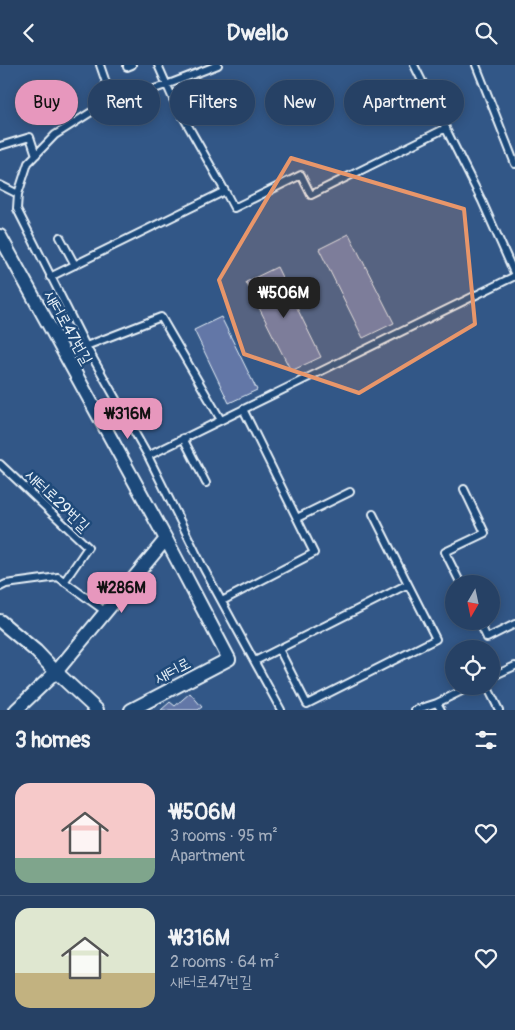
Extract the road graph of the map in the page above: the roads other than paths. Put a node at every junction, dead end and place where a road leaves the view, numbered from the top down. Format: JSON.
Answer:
{"nodes":[{"id":1,"x":100,"y":65,"type":"edge"},
{"id":2,"x":127,"y":65,"type":"edge"},
{"id":3,"x":132,"y":65,"type":"edge"},
{"id":4,"x":158,"y":65,"type":"edge"},
{"id":5,"x":218,"y":65,"type":"edge"},
{"id":6,"x":414,"y":65,"type":"edge"},
{"id":7,"x":476,"y":65,"type":"edge"},
{"id":8,"x":105,"y":80,"type":"edge"},
{"id":9,"x":166,"y":85,"type":"junction"},
{"id":10,"x":160,"y":87,"type":"edge"},
{"id":11,"x":88,"y":114,"type":"edge"},
{"id":12,"x":446,"y":129,"type":"junction"},
{"id":13,"x":0,"y":146,"type":"edge"},
{"id":14,"x":36,"y":155,"type":"junction"},
{"id":15,"x":515,"y":164,"type":"edge"},
{"id":16,"x":0,"y":185,"type":"edge"},
{"id":17,"x":225,"y":191,"type":"junction"},
{"id":18,"x":18,"y":194,"type":"junction"},
{"id":19,"x":0,"y":236,"type":"edge"},
{"id":20,"x":60,"y":237,"type":"dead end"},
{"id":21,"x":75,"y":265,"type":"junction"},
{"id":22,"x":515,"y":276,"type":"edge"},
{"id":23,"x":50,"y":277,"type":"junction"},
{"id":24,"x":86,"y":346,"type":"junction"},
{"id":25,"x":243,"y":409,"type":"junction"},
{"id":26,"x":221,"y":420,"type":"junction"},
{"id":27,"x":183,"y":439,"type":"junction"},
{"id":28,"x":148,"y":456,"type":"junction"},
{"id":29,"x":0,"y":463,"type":"edge"},
{"id":30,"x":206,"y":483,"type":"dead end"},
{"id":31,"x":464,"y":489,"type":"dead end"},
{"id":32,"x":350,"y":492,"type":"dead end"},
{"id":33,"x":373,"y":513,"type":"dead end"},
{"id":34,"x":297,"y":518,"type":"junction"},
{"id":35,"x":166,"y":539,"type":"junction"},
{"id":36,"x":456,"y":575,"type":"edge"},
{"id":37,"x":64,"y":582,"type":"junction"},
{"id":38,"x":408,"y":585,"type":"junction"},
{"id":39,"x":0,"y":587,"type":"edge"},
{"id":40,"x":222,"y":601,"type":"junction"},
{"id":41,"x":106,"y":612,"type":"junction"},
{"id":42,"x":0,"y":621,"type":"edge"},
{"id":43,"x":515,"y":624,"type":"edge"},
{"id":44,"x":483,"y":630,"type":"edge"},
{"id":45,"x":279,"y":649,"type":"junction"},
{"id":46,"x":228,"y":659,"type":"joint"},
{"id":47,"x":255,"y":661,"type":"junction"},
{"id":48,"x":515,"y":666,"type":"edge"},
{"id":49,"x":56,"y":672,"type":"junction"},
{"id":50,"x":500,"y":673,"type":"edge"},
{"id":51,"x":453,"y":695,"type":"edge"},
{"id":52,"x":492,"y":695,"type":"edge"},
{"id":53,"x":437,"y":703,"type":"junction"},
{"id":54,"x":16,"y":710,"type":"edge"},
{"id":55,"x":97,"y":710,"type":"edge"},
{"id":56,"x":131,"y":710,"type":"edge"},
{"id":57,"x":280,"y":710,"type":"edge"},
{"id":58,"x":415,"y":710,"type":"edge"},
{"id":59,"x":441,"y":710,"type":"edge"},
{"id":60,"x":499,"y":710,"type":"edge"}],
"edges":[{"from":1,"to":8,"type":"lane"},
{"from":2,"to":3,"type":"lane"},
{"from":4,"to":9,"type":"lane"},
{"from":5,"to":9,"type":"lane"},
{"from":6,"to":12,"type":"lane"},
{"from":7,"to":15,"type":"lane"},
{"from":9,"to":10,"type":"lane"},
{"from":9,"to":17,"type":"lane"},
{"from":11,"to":14,"type":"lane"},
{"from":12,"to":17,"type":"lane"},
{"from":12,"to":22,"type":"lane"},
{"from":13,"to":14,"type":"lane"},
{"from":14,"to":18,"type":"lane"},
{"from":16,"to":18,"type":"lane"},
{"from":17,"to":21,"type":"lane"},
{"from":18,"to":23,"type":"lane"},
{"from":19,"to":35,"type":"street","name":"새터로47번길"},
{"from":20,"to":21,"type":"lane"},
{"from":21,"to":23,"type":"lane"},
{"from":22,"to":25,"type":"lane"},
{"from":23,"to":24,"type":"lane"},
{"from":24,"to":26,"type":"lane"},
{"from":24,"to":28,"type":"lane"},
{"from":25,"to":26,"type":"lane"},
{"from":25,"to":34,"type":"lane"},
{"from":26,"to":27,"type":"lane"},
{"from":27,"to":28,"type":"lane"},
{"from":27,"to":30,"type":"lane"},
{"from":28,"to":40,"type":"lane"},
{"from":29,"to":37,"type":"lane","name":"새터로29번길"},
{"from":31,"to":36,"type":"lane"},
{"from":32,"to":34,"type":"lane"},
{"from":33,"to":38,"type":"lane"},
{"from":34,"to":40,"type":"lane"},
{"from":35,"to":41,"type":"street"},
{"from":35,"to":46,"type":"street","name":"새터로47번길"},
{"from":37,"to":39,"type":"lane"},
{"from":37,"to":41,"type":"lane"},
{"from":38,"to":45,"type":"lane"},
{"from":38,"to":45,"type":"lane"},
{"from":40,"to":47,"type":"lane"},
{"from":41,"to":49,"type":"street"},
{"from":42,"to":49,"type":"street"},
{"from":43,"to":44,"type":"lane"},
{"from":45,"to":47,"type":"lane"},
{"from":46,"to":56,"type":"street","name":"새터로"},
{"from":47,"to":57,"type":"lane"},
{"from":48,"to":50,"type":"lane"},
{"from":49,"to":54,"type":"street"},
{"from":49,"to":55,"type":"street"},
{"from":51,"to":53,"type":"lane"},
{"from":52,"to":60,"type":"lane"},
{"from":53,"to":58,"type":"lane"},
{"from":53,"to":59,"type":"lane"}]}
